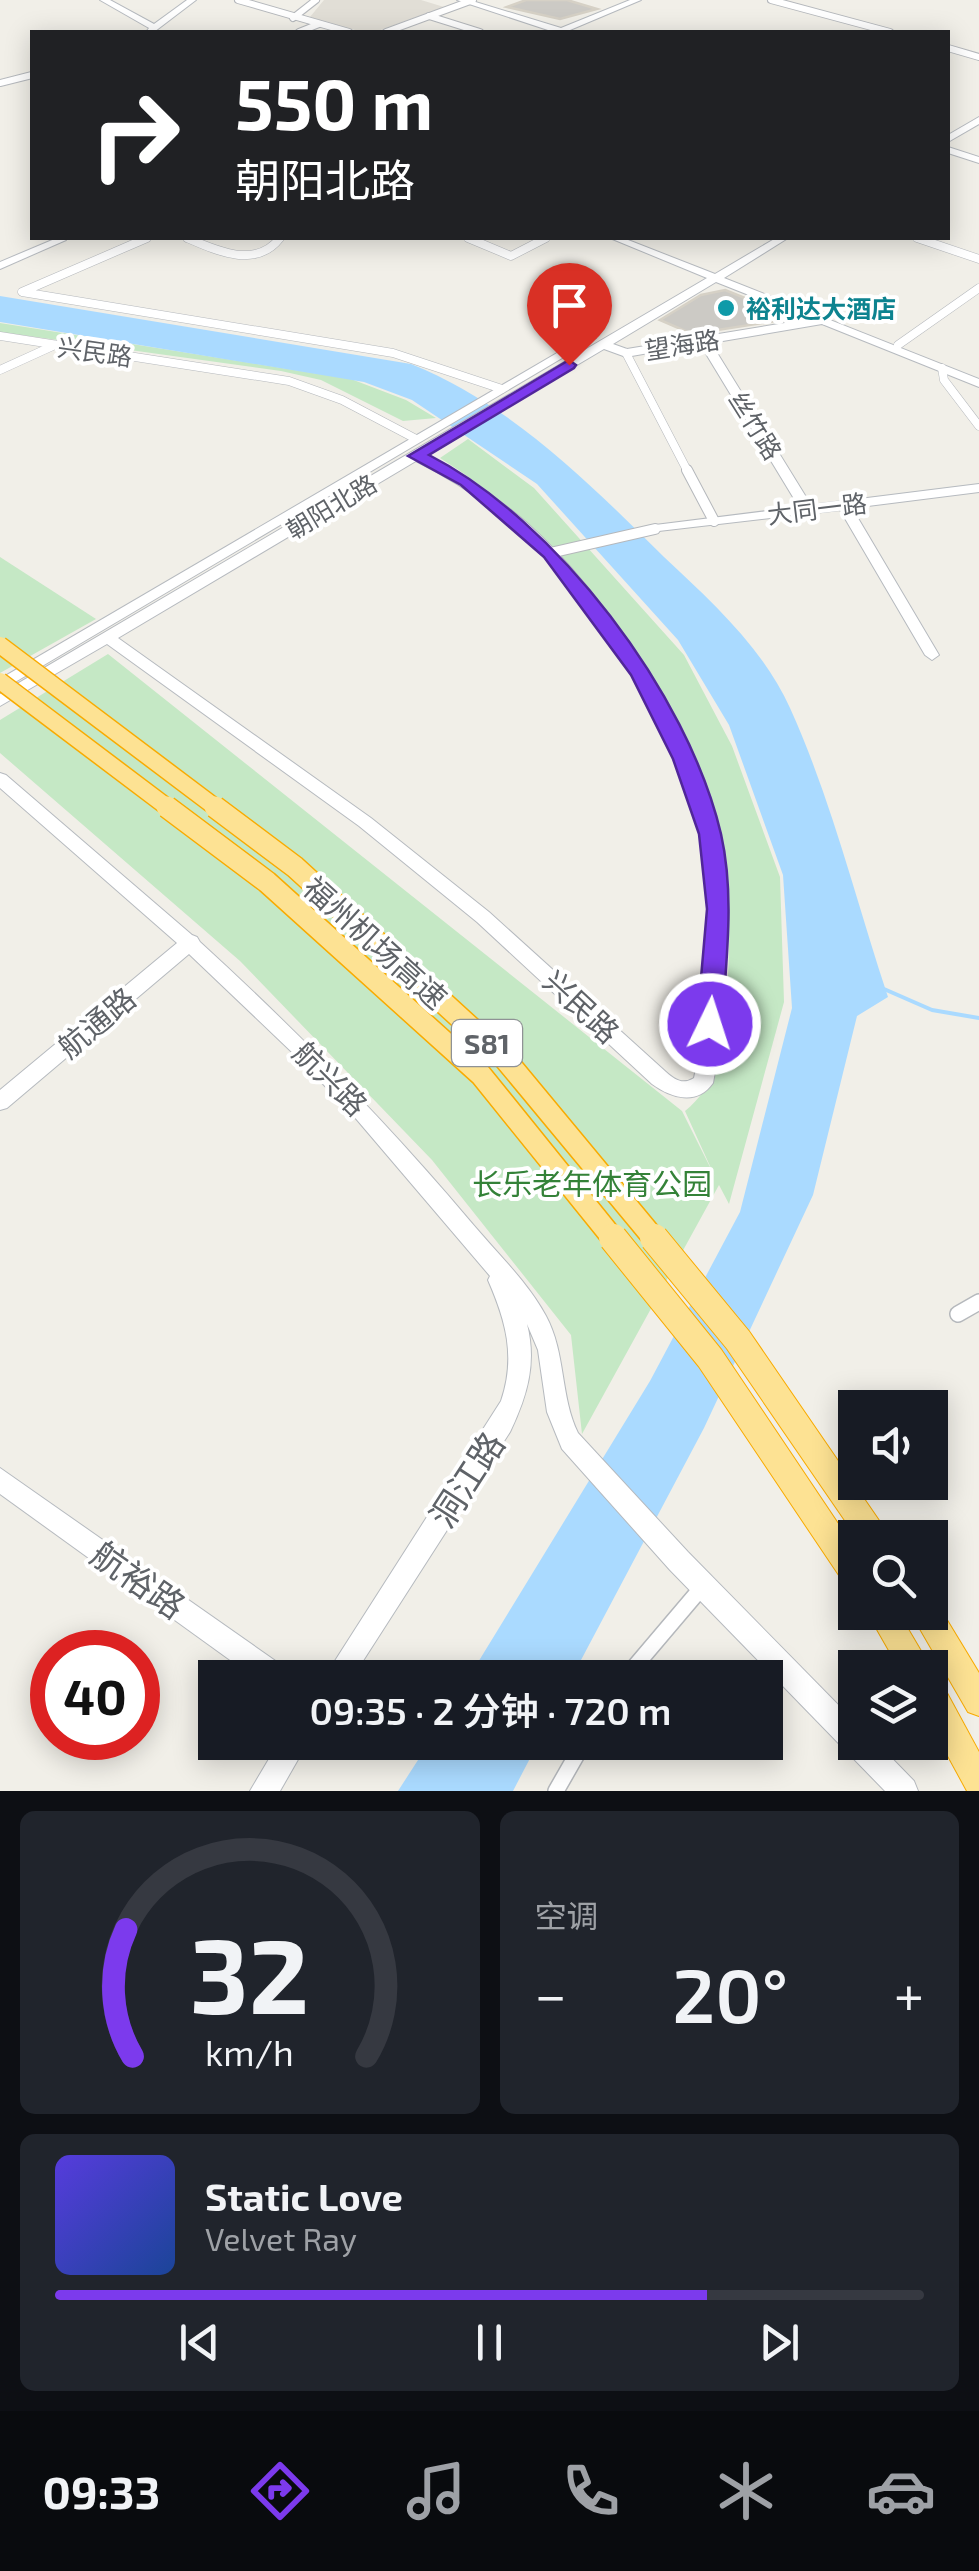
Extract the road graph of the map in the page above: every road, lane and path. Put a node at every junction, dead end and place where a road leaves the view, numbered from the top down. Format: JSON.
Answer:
{"nodes":[{"id":1,"x":104,"y":0,"type":"edge"},
{"id":2,"x":192,"y":0,"type":"edge"},
{"id":3,"x":238,"y":0,"type":"edge"},
{"id":4,"x":316,"y":0,"type":"edge"},
{"id":5,"x":637,"y":0,"type":"edge"},
{"id":6,"x":646,"y":0,"type":"edge"},
{"id":7,"x":771,"y":0,"type":"edge"},
{"id":8,"x":467,"y":1,"type":"edge"},
{"id":9,"x":429,"y":16,"type":"junction"},
{"id":10,"x":293,"y":18,"type":"junction"},
{"id":11,"x":318,"y":24,"type":"junction"},
{"id":12,"x":455,"y":25,"type":"junction"},
{"id":13,"x":445,"y":28,"type":"dead end"},
{"id":14,"x":152,"y":30,"type":"edge"},
{"id":15,"x":308,"y":30,"type":"edge"},
{"id":16,"x":341,"y":30,"type":"edge"},
{"id":17,"x":391,"y":30,"type":"edge"},
{"id":18,"x":473,"y":30,"type":"edge"},
{"id":19,"x":558,"y":30,"type":"edge"},
{"id":20,"x":569,"y":30,"type":"edge"},
{"id":21,"x":569,"y":30,"type":"edge"},
{"id":22,"x":883,"y":30,"type":"edge"},
{"id":23,"x":950,"y":49,"type":"edge"},
{"id":24,"x":979,"y":57,"type":"edge"},
{"id":25,"x":30,"y":75,"type":"edge"},
{"id":26,"x":0,"y":83,"type":"edge"},
{"id":27,"x":979,"y":111,"type":"edge"},
{"id":28,"x":979,"y":120,"type":"edge"},
{"id":29,"x":950,"y":128,"type":"edge"},
{"id":30,"x":950,"y":138,"type":"edge"},
{"id":31,"x":950,"y":151,"type":"edge"},
{"id":32,"x":979,"y":160,"type":"edge"},
{"id":33,"x":62,"y":240,"type":"edge"},
{"id":34,"x":143,"y":240,"type":"edge"},
{"id":35,"x":191,"y":240,"type":"edge"},
{"id":36,"x":279,"y":240,"type":"edge"},
{"id":37,"x":473,"y":240,"type":"edge"},
{"id":38,"x":542,"y":240,"type":"edge"},
{"id":39,"x":621,"y":240,"type":"edge"},
{"id":40,"x":634,"y":240,"type":"edge"},
{"id":41,"x":762,"y":240,"type":"edge"},
{"id":42,"x":779,"y":240,"type":"edge"},
{"id":43,"x":923,"y":240,"type":"edge"},
{"id":44,"x":979,"y":259,"type":"edge"},
{"id":45,"x":0,"y":266,"type":"edge"},
{"id":46,"x":711,"y":273,"type":"junction"},
{"id":47,"x":979,"y":288,"type":"edge"},
{"id":48,"x":821,"y":321,"type":"junction"},
{"id":49,"x":0,"y":336,"type":"edge"},
{"id":50,"x":704,"y":340,"type":"junction"},
{"id":51,"x":603,"y":344,"type":"junction"},
{"id":52,"x":56,"y":345,"type":"junction"},
{"id":53,"x":898,"y":345,"type":"junction"},
{"id":54,"x":626,"y":353,"type":"junction"},
{"id":55,"x":942,"y":368,"type":"junction"},
{"id":56,"x":0,"y":370,"type":"edge"},
{"id":57,"x":979,"y":379,"type":"edge"},
{"id":58,"x":502,"y":389,"type":"junction"},
{"id":59,"x":494,"y":401,"type":"junction"},
{"id":60,"x":979,"y":426,"type":"edge"},
{"id":61,"x":416,"y":448,"type":"junction"},
{"id":62,"x":979,"y":488,"type":"edge"},
{"id":63,"x":843,"y":504,"type":"junction"},
{"id":64,"x":807,"y":509,"type":"junction"},
{"id":65,"x":714,"y":521,"type":"junction"},
{"id":66,"x":654,"y":529,"type":"joint"},
{"id":67,"x":550,"y":553,"type":"junction"},
{"id":68,"x":109,"y":638,"type":"junction"},
{"id":69,"x":0,"y":645,"type":"edge"},
{"id":70,"x":932,"y":655,"type":"dead end"},
{"id":71,"x":0,"y":684,"type":"edge"},
{"id":72,"x":0,"y":702,"type":"edge"},
{"id":73,"x":0,"y":779,"type":"edge"},
{"id":74,"x":191,"y":942,"type":"junction"},
{"id":75,"x":0,"y":1102,"type":"edge"},
{"id":76,"x":490,"y":1264,"type":"junction"},
{"id":77,"x":979,"y":1302,"type":"edge"},
{"id":78,"x":958,"y":1314,"type":"dead end"},
{"id":79,"x":0,"y":1480,"type":"edge"},
{"id":80,"x":862,"y":1520,"type":"edge"},
{"id":81,"x":838,"y":1549,"type":"edge"},
{"id":82,"x":703,"y":1586,"type":"junction"},
{"id":83,"x":937,"y":1630,"type":"edge"},
{"id":84,"x":253,"y":1660,"type":"edge"},
{"id":85,"x":349,"y":1660,"type":"edge"},
{"id":86,"x":640,"y":1660,"type":"edge"},
{"id":87,"x":979,"y":1701,"type":"edge"},
{"id":88,"x":838,"y":1724,"type":"edge"},
{"id":89,"x":948,"y":1726,"type":"edge"},
{"id":90,"x":284,"y":1760,"type":"edge"},
{"id":91,"x":574,"y":1760,"type":"edge"},
{"id":92,"x":874,"y":1760,"type":"edge"},
{"id":93,"x":979,"y":1783,"type":"edge"},
{"id":94,"x":264,"y":1791,"type":"edge"},
{"id":95,"x":556,"y":1791,"type":"edge"},
{"id":96,"x":904,"y":1791,"type":"edge"}],
"edges":[{"from":1,"to":14,"type":"street"},
{"from":2,"to":14,"type":"street"},
{"from":3,"to":10,"type":"street"},
{"from":4,"to":10,"type":"street"},
{"from":5,"to":20,"type":"street"},
{"from":6,"to":21,"type":"street"},
{"from":7,"to":22,"type":"street"},
{"from":8,"to":9,"type":"street"},
{"from":8,"to":19,"type":"street"},
{"from":9,"to":12,"type":"street"},
{"from":9,"to":17,"type":"street"},
{"from":10,"to":11,"type":"street"},
{"from":11,"to":15,"type":"street"},
{"from":11,"to":16,"type":"street"},
{"from":12,"to":13,"type":"street"},
{"from":12,"to":18,"type":"street"},
{"from":23,"to":24,"type":"street"},
{"from":25,"to":26,"type":"street"},
{"from":27,"to":29,"type":"street"},
{"from":28,"to":30,"type":"street"},
{"from":31,"to":32,"type":"street"},
{"from":33,"to":45,"type":"street"},
{"from":34,"to":58,"type":"street"},
{"from":35,"to":36,"type":"street"},
{"from":37,"to":38,"type":"street"},
{"from":39,"to":46,"type":"street"},
{"from":40,"to":46,"type":"street"},
{"from":41,"to":46,"type":"street"},
{"from":42,"to":46,"type":"street"},
{"from":43,"to":44,"type":"street"},
{"from":46,"to":48,"type":"street"},
{"from":46,"to":51,"type":"street","name":"朝阳北路"},
{"from":46,"to":53,"type":"street"},
{"from":46,"to":58,"type":"street","name":"朝阳北路"},
{"from":47,"to":53,"type":"street"},
{"from":48,"to":50,"type":"street","name":"望海路"},
{"from":48,"to":55,"type":"street"},
{"from":49,"to":52,"type":"street","name":"兴民路"},
{"from":50,"to":54,"type":"street","name":"望海路"},
{"from":50,"to":64,"type":"street","name":"丝竹路"},
{"from":51,"to":54,"type":"street","name":"望海路"},
{"from":51,"to":59,"type":"street","name":"朝阳北路"},
{"from":52,"to":56,"type":"street"},
{"from":52,"to":61,"type":"street","name":"兴民路"},
{"from":53,"to":57,"type":"street"},
{"from":54,"to":65,"type":"street"},
{"from":55,"to":57,"type":"street"},
{"from":55,"to":60,"type":"street"},
{"from":58,"to":59,"type":"street","name":"朝阳北路"},
{"from":59,"to":61,"type":"street","name":"朝阳北路"},
{"from":61,"to":67,"type":"street","name":"兴民路"},
{"from":61,"to":68,"type":"street","name":"朝阳北路"},
{"from":61,"to":71,"type":"street","name":"朝阳北路"},
{"from":62,"to":63,"type":"street","name":"大同一路"},
{"from":63,"to":64,"type":"street","name":"大同一路"},
{"from":63,"to":70,"type":"street"},
{"from":64,"to":65,"type":"street","name":"大同一路"},
{"from":65,"to":66,"type":"street","name":"大同一路"},
{"from":66,"to":67,"type":"street"},
{"from":67,"to":68,"type":"street","name":"兴民路"},
{"from":68,"to":72,"type":"street","name":"朝阳北路"},
{"from":69,"to":80,"type":"highway","name":"福州机场高速","number":"S81","bridge":true},
{"from":71,"to":81,"type":"highway","name":"福州机场高速","number":"S81","bridge":true},
{"from":73,"to":74,"type":"street","name":"航兴路"},
{"from":74,"to":75,"type":"street","name":"航通路"},
{"from":74,"to":76,"type":"street","name":"航兴路"},
{"from":76,"to":82,"type":"street","name":"航兴路"},
{"from":76,"to":85,"type":"street","name":"洞江路"},
{"from":77,"to":78,"type":"street"},
{"from":79,"to":84,"type":"street","name":"航裕路"},
{"from":82,"to":86,"type":"street"},
{"from":82,"to":88,"type":"street"},
{"from":83,"to":87,"type":"highway"},
{"from":89,"to":93,"type":"highway"},
{"from":90,"to":94,"type":"street"},
{"from":91,"to":95,"type":"street"},
{"from":92,"to":96,"type":"street"}]}
